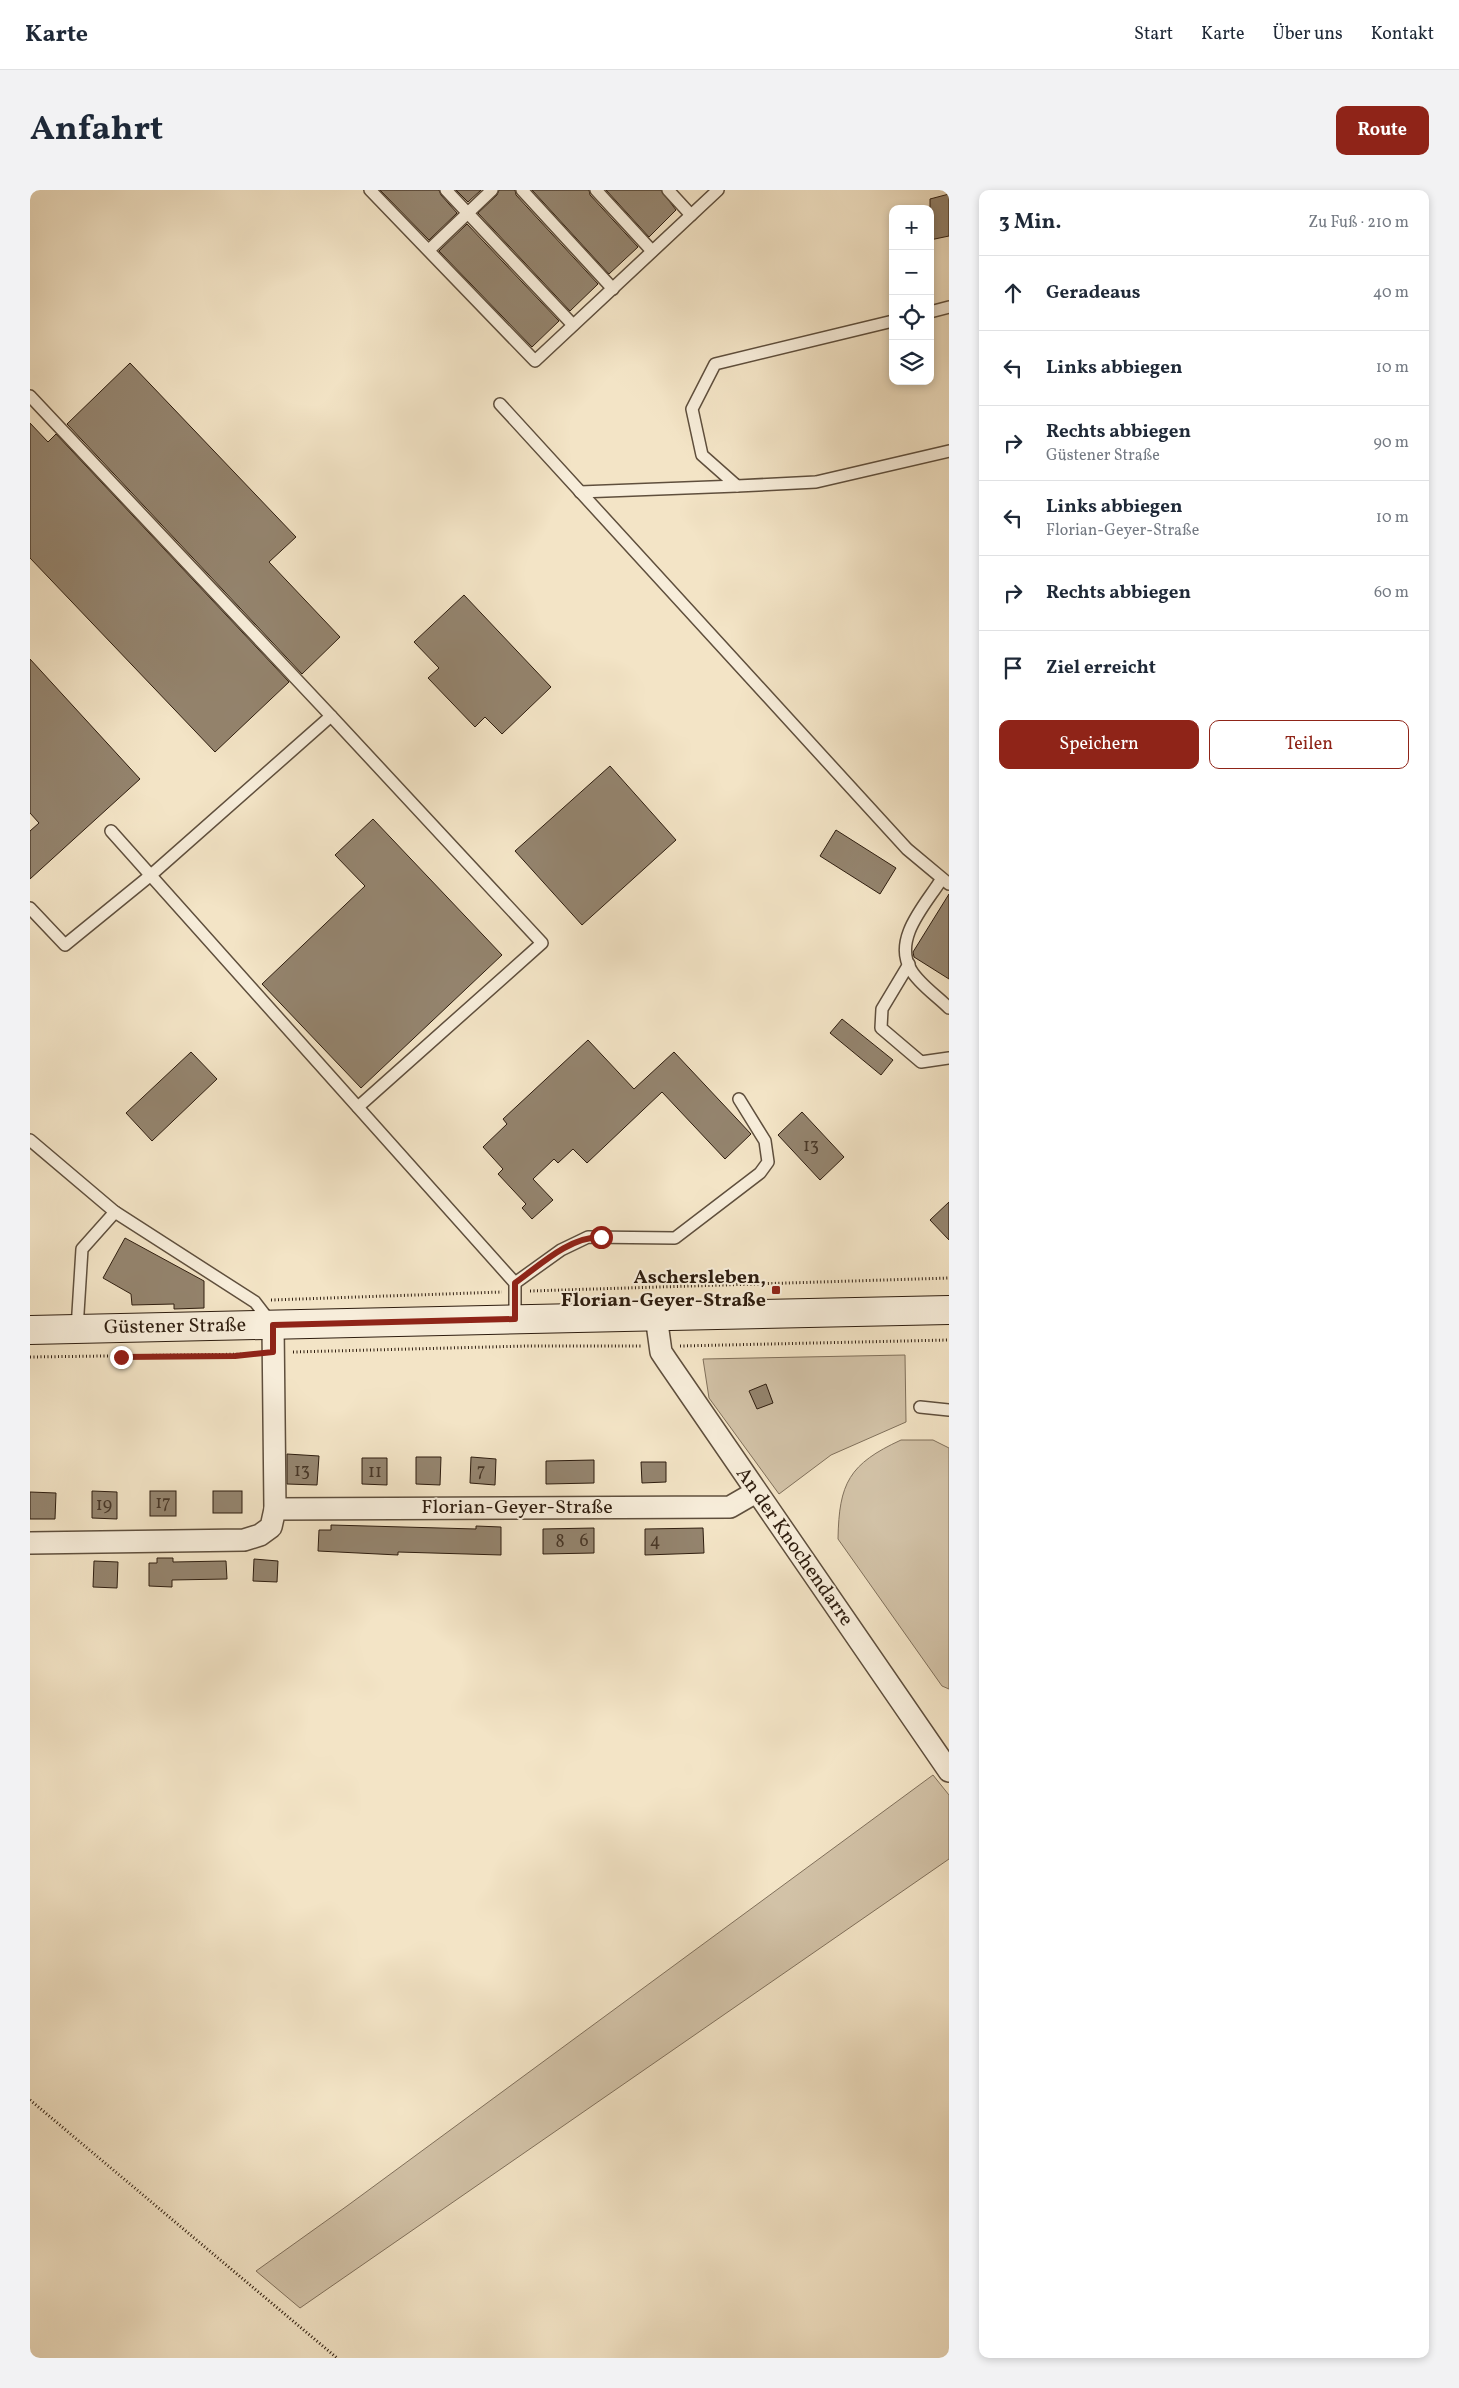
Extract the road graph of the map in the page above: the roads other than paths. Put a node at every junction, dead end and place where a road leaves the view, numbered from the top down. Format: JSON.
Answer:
{"nodes":[{"id":1,"x":370,"y":190,"type":"edge"},
{"id":2,"x":446,"y":190,"type":"edge"},
{"id":3,"x":492,"y":190,"type":"edge"},
{"id":4,"x":522,"y":190,"type":"edge"},
{"id":5,"x":596,"y":190,"type":"edge"},
{"id":6,"x":668,"y":190,"type":"edge"},
{"id":7,"x":718,"y":190,"type":"edge"},
{"id":8,"x":467,"y":212,"type":"junction"},
{"id":9,"x":691,"y":215,"type":"junction"},
{"id":10,"x":429,"y":250,"type":"junction"},
{"id":11,"x":652,"y":251,"type":"junction"},
{"id":12,"x":613,"y":288,"type":"junction"},
{"id":13,"x":949,"y":307,"type":"edge"},
{"id":14,"x":934,"y":311,"type":"edge"},
{"id":15,"x":889,"y":322,"type":"edge"},
{"id":16,"x":573,"y":325,"type":"junction"},
{"id":17,"x":30,"y":396,"type":"edge"},
{"id":18,"x":500,"y":404,"type":"dead end"},
{"id":19,"x":949,"y":451,"type":"edge"},
{"id":20,"x":737,"y":486,"type":"junction"},
{"id":21,"x":580,"y":492,"type":"junction"},
{"id":22,"x":331,"y":716,"type":"junction"},
{"id":23,"x":111,"y":831,"type":"dead end"},
{"id":24,"x":151,"y":875,"type":"junction"},
{"id":25,"x":945,"y":882,"type":"edge"},
{"id":26,"x":30,"y":908,"type":"edge"},
{"id":27,"x":908,"y":964,"type":"junction"},
{"id":28,"x":949,"y":1008,"type":"edge"},
{"id":29,"x":949,"y":1058,"type":"edge"},
{"id":30,"x":739,"y":1099,"type":"dead end"},
{"id":31,"x":358,"y":1107,"type":"junction"},
{"id":32,"x":30,"y":1140,"type":"edge"},
{"id":33,"x":115,"y":1212,"type":"junction"},
{"id":34,"x":515,"y":1287,"type":"junction"},
{"id":35,"x":949,"y":1310,"type":"edge"},
{"id":36,"x":656,"y":1316,"type":"junction"},
{"id":37,"x":515,"y":1319,"type":"junction"},
{"id":38,"x":273,"y":1325,"type":"junction"},
{"id":39,"x":76,"y":1329,"type":"junction"},
{"id":40,"x":30,"y":1330,"type":"edge"},
{"id":41,"x":920,"y":1408,"type":"dead end"},
{"id":42,"x":949,"y":1410,"type":"edge"},
{"id":43,"x":756,"y":1492,"type":"junction"},
{"id":44,"x":274,"y":1509,"type":"junction"},
{"id":45,"x":30,"y":1543,"type":"edge"},
{"id":46,"x":949,"y":1771,"type":"edge"}],
"edges":[{"from":1,"to":10,"type":"lane"},
{"from":2,"to":8,"type":"lane"},
{"from":3,"to":8,"type":"lane"},
{"from":4,"to":12,"type":"lane"},
{"from":5,"to":11,"type":"lane"},
{"from":6,"to":9,"type":"lane"},
{"from":7,"to":9,"type":"lane"},
{"from":8,"to":10,"type":"lane"},
{"from":8,"to":16,"type":"lane"},
{"from":9,"to":11,"type":"lane"},
{"from":10,"to":16,"type":"lane"},
{"from":11,"to":12,"type":"lane"},
{"from":12,"to":16,"type":"lane"},
{"from":13,"to":14,"type":"lane"},
{"from":15,"to":20,"type":"lane"},
{"from":17,"to":22,"type":"lane"},
{"from":18,"to":21,"type":"lane"},
{"from":19,"to":20,"type":"lane"},
{"from":20,"to":21,"type":"lane"},
{"from":21,"to":25,"type":"lane"},
{"from":22,"to":24,"type":"lane"},
{"from":22,"to":31,"type":"lane"},
{"from":23,"to":24,"type":"lane"},
{"from":24,"to":26,"type":"lane"},
{"from":24,"to":31,"type":"lane"},
{"from":25,"to":27,"type":"lane"},
{"from":27,"to":28,"type":"lane"},
{"from":27,"to":29,"type":"lane"},
{"from":30,"to":34,"type":"lane"},
{"from":31,"to":34,"type":"lane"},
{"from":32,"to":33,"type":"lane"},
{"from":33,"to":38,"type":"lane"},
{"from":33,"to":39,"type":"lane"},
{"from":34,"to":37,"type":"lane"},
{"from":35,"to":36,"type":"main road","name":"Güstener Straße"},
{"from":36,"to":37,"type":"main road","name":"Güstener Straße"},
{"from":36,"to":43,"type":"street","name":"An der Knochendarre"},
{"from":37,"to":38,"type":"main road","name":"Güstener Straße"},
{"from":38,"to":39,"type":"main road","name":"Güstener Straße"},
{"from":38,"to":44,"type":"street"},
{"from":39,"to":40,"type":"main road","name":"Güstener Straße"},
{"from":41,"to":42,"type":"lane"},
{"from":43,"to":44,"type":"street","name":"Florian-Geyer-Straße"},
{"from":43,"to":46,"type":"street","name":"An der Knochendarre"},
{"from":44,"to":45,"type":"street"}]}
